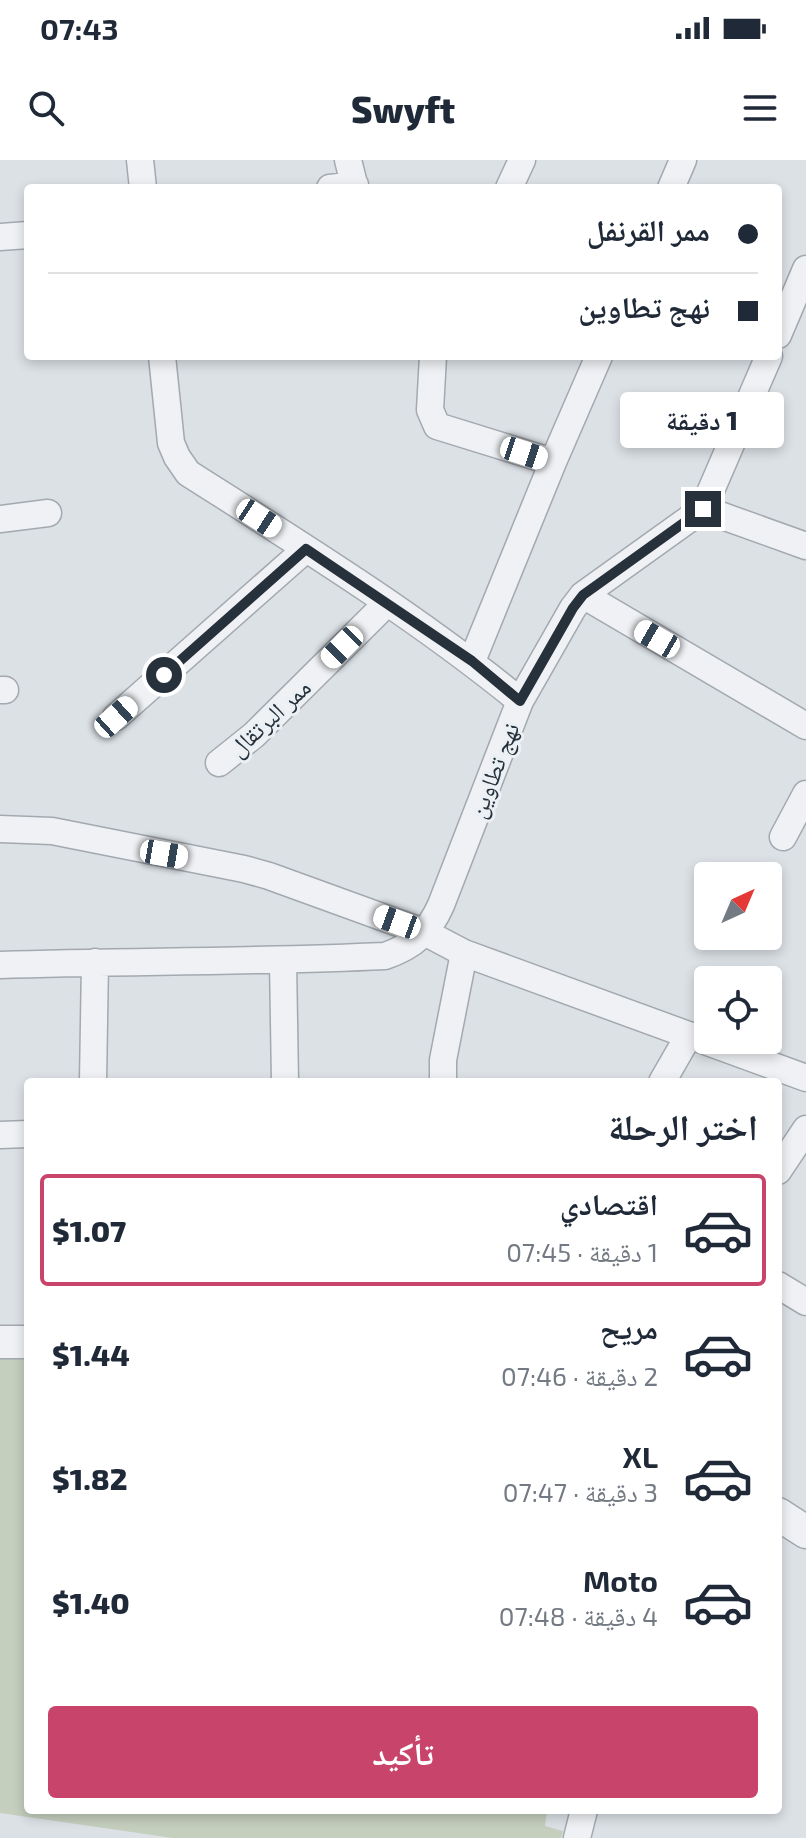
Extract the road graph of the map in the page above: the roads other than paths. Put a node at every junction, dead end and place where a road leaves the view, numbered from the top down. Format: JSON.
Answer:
{"nodes":[{"id":1,"x":140,"y":160,"type":"edge"},
{"id":2,"x":522,"y":160,"type":"edge"},
{"id":3,"x":683,"y":160,"type":"edge"},
{"id":4,"x":143,"y":184,"type":"edge"},
{"id":5,"x":511,"y":184,"type":"edge"},
{"id":6,"x":673,"y":184,"type":"edge"},
{"id":7,"x":24,"y":235,"type":"edge"},
{"id":8,"x":0,"y":237,"type":"edge"},
{"id":9,"x":806,"y":269,"type":"edge"},
{"id":10,"x":782,"y":326,"type":"edge"},
{"id":11,"x":162,"y":360,"type":"edge"},
{"id":12,"x":433,"y":360,"type":"edge"},
{"id":13,"x":597,"y":360,"type":"edge"},
{"id":14,"x":767,"y":360,"type":"edge"},
{"id":15,"x":553,"y":462,"type":"junction"},
{"id":16,"x":703,"y":509,"type":"junction"},
{"id":17,"x":48,"y":513,"type":"dead end"},
{"id":18,"x":0,"y":519,"type":"edge"},
{"id":19,"x":806,"y":546,"type":"edge"},
{"id":20,"x":306,"y":549,"type":"junction"},
{"id":21,"x":583,"y":595,"type":"junction"},
{"id":22,"x":387,"y":603,"type":"junction"},
{"id":23,"x":472,"y":661,"type":"junction"},
{"id":24,"x":520,"y":701,"type":"junction"},
{"id":25,"x":116,"y":717,"type":"dead end"},
{"id":26,"x":806,"y":726,"type":"edge"},
{"id":27,"x":219,"y":763,"type":"dead end"},
{"id":28,"x":806,"y":794,"type":"edge"},
{"id":29,"x":0,"y":829,"type":"edge"},
{"id":30,"x":783,"y":837,"type":"dead end"},
{"id":31,"x":426,"y":933,"type":"junction"},
{"id":32,"x":464,"y":953,"type":"junction"},
{"id":33,"x":283,"y":961,"type":"junction"},
{"id":34,"x":95,"y":962,"type":"junction"},
{"id":35,"x":0,"y":965,"type":"edge"},
{"id":36,"x":689,"y":1035,"type":"junction"},
{"id":37,"x":93,"y":1078,"type":"edge"},
{"id":38,"x":285,"y":1078,"type":"edge"},
{"id":39,"x":443,"y":1078,"type":"edge"},
{"id":40,"x":664,"y":1078,"type":"edge"},
{"id":41,"x":806,"y":1078,"type":"edge"},
{"id":42,"x":806,"y":1129,"type":"edge"},
{"id":43,"x":24,"y":1134,"type":"edge"},
{"id":44,"x":0,"y":1135,"type":"edge"},
{"id":45,"x":782,"y":1165,"type":"edge"},
{"id":46,"x":782,"y":1287,"type":"edge"},
{"id":47,"x":806,"y":1302,"type":"edge"},
{"id":48,"x":0,"y":1342,"type":"edge"},
{"id":49,"x":24,"y":1342,"type":"edge"},
{"id":50,"x":583,"y":1814,"type":"edge"},
{"id":51,"x":577,"y":1838,"type":"edge"}],
"edges":[{"from":1,"to":4,"type":"street"},
{"from":2,"to":5,"type":"street"},
{"from":3,"to":6,"type":"street"},
{"from":7,"to":8,"type":"street"},
{"from":9,"to":10,"type":"street"},
{"from":11,"to":20,"type":"street"},
{"from":12,"to":15,"type":"street"},
{"from":13,"to":15,"type":"street"},
{"from":14,"to":16,"type":"street"},
{"from":15,"to":23,"type":"street"},
{"from":16,"to":19,"type":"street"},
{"from":16,"to":21,"type":"street","name":"نهج تطاوين"},
{"from":17,"to":18,"type":"street"},
{"from":20,"to":22,"type":"street"},
{"from":20,"to":25,"type":"street"},
{"from":21,"to":24,"type":"street","name":"نهج تطاوين"},
{"from":21,"to":26,"type":"street"},
{"from":22,"to":23,"type":"street"},
{"from":22,"to":27,"type":"street","name":"ممر البرتقال"},
{"from":23,"to":24,"type":"street"},
{"from":24,"to":31,"type":"street","name":"نهج تطاوين"},
{"from":28,"to":30,"type":"street"},
{"from":29,"to":31,"type":"street"},
{"from":31,"to":32,"type":"street"},
{"from":31,"to":33,"type":"street"},
{"from":32,"to":36,"type":"street"},
{"from":32,"to":39,"type":"street"},
{"from":33,"to":34,"type":"street"},
{"from":33,"to":38,"type":"street"},
{"from":34,"to":35,"type":"street"},
{"from":34,"to":37,"type":"street"},
{"from":36,"to":40,"type":"street"},
{"from":36,"to":41,"type":"street"},
{"from":42,"to":45,"type":"street"},
{"from":43,"to":44,"type":"street"},
{"from":46,"to":47,"type":"street"},
{"from":48,"to":49,"type":"street"},
{"from":50,"to":51,"type":"street"}]}
